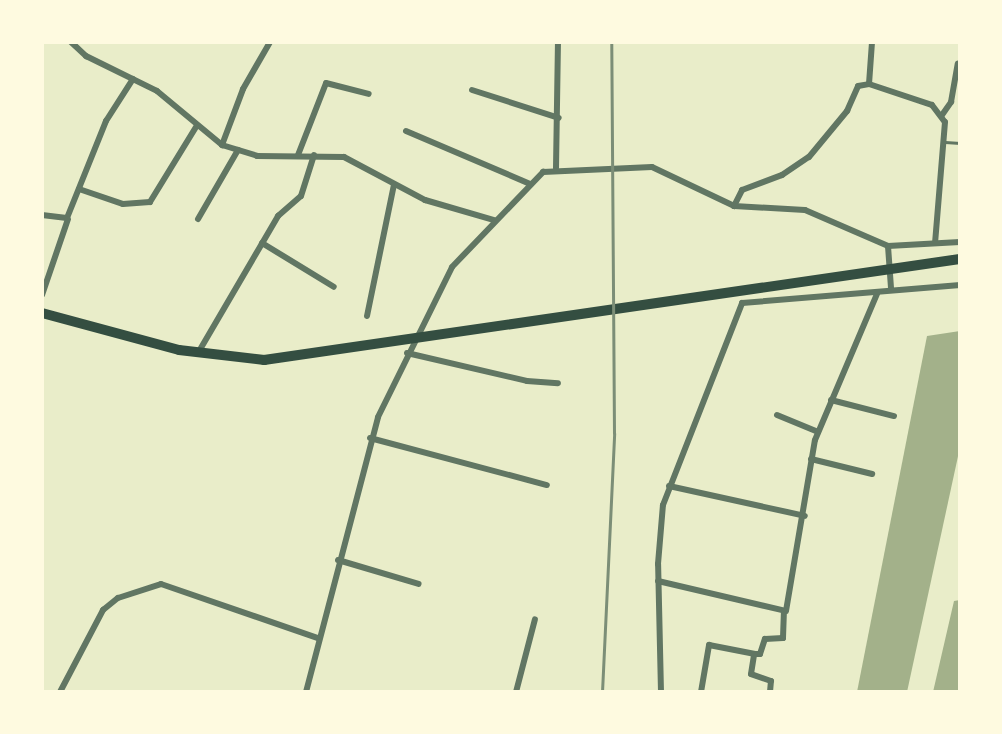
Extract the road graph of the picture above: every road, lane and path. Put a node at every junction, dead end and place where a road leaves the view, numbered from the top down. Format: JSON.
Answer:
{"nodes":[{"id":1,"x":71,"y":42,"type":"edge"},
{"id":2,"x":270,"y":42,"type":"edge"},
{"id":3,"x":558,"y":42,"type":"edge"},
{"id":4,"x":872,"y":42,"type":"edge"},
{"id":5,"x":958,"y":64,"type":"dead end"},
{"id":6,"x":133,"y":79,"type":"junction"},
{"id":7,"x":869,"y":84,"type":"junction"},
{"id":8,"x":472,"y":90,"type":"dead end"},
{"id":9,"x":369,"y":94,"type":"dead end"},
{"id":10,"x":942,"y":115,"type":"junction"},
{"id":11,"x":559,"y":118,"type":"junction"},
{"id":12,"x":196,"y":127,"type":"junction"},
{"id":13,"x":406,"y":131,"type":"dead end"},
{"id":14,"x":945,"y":142,"type":"junction"},
{"id":15,"x":960,"y":143,"type":"edge"},
{"id":16,"x":222,"y":145,"type":"junction"},
{"id":17,"x":238,"y":150,"type":"junction"},
{"id":18,"x":298,"y":155,"type":"junction"},
{"id":19,"x":314,"y":155,"type":"junction"},
{"id":20,"x":556,"y":168,"type":"junction"},
{"id":21,"x":530,"y":184,"type":"junction"},
{"id":22,"x":394,"y":185,"type":"junction"},
{"id":23,"x":79,"y":189,"type":"junction"},
{"id":24,"x":734,"y":206,"type":"junction"},
{"id":25,"x":70,"y":213,"type":"junction"},
{"id":26,"x":42,"y":215,"type":"edge"},
{"id":27,"x":198,"y":219,"type":"dead end"},
{"id":28,"x":494,"y":220,"type":"junction"},
{"id":29,"x":960,"y":242,"type":"edge"},
{"id":30,"x":262,"y":243,"type":"junction"},
{"id":31,"x":935,"y":243,"type":"junction"},
{"id":32,"x":888,"y":246,"type":"junction"},
{"id":33,"x":960,"y":259,"type":"edge"},
{"id":34,"x":960,"y":285,"type":"edge"},
{"id":35,"x":334,"y":287,"type":"dead end"},
{"id":36,"x":891,"y":288,"type":"junction"},
{"id":37,"x":877,"y":294,"type":"junction"},
{"id":38,"x":42,"y":295,"type":"edge"},
{"id":39,"x":42,"y":313,"type":"edge"},
{"id":40,"x":367,"y":316,"type":"dead end"},
{"id":41,"x":198,"y":353,"type":"junction"},
{"id":42,"x":407,"y":353,"type":"junction"},
{"id":43,"x":558,"y":383,"type":"dead end"},
{"id":44,"x":831,"y":400,"type":"junction"},
{"id":45,"x":777,"y":415,"type":"dead end"},
{"id":46,"x":894,"y":416,"type":"dead end"},
{"id":47,"x":818,"y":432,"type":"junction"},
{"id":48,"x":370,"y":438,"type":"junction"},
{"id":49,"x":811,"y":459,"type":"junction"},
{"id":50,"x":872,"y":474,"type":"dead end"},
{"id":51,"x":547,"y":485,"type":"dead end"},
{"id":52,"x":669,"y":486,"type":"junction"},
{"id":53,"x":805,"y":516,"type":"junction"},
{"id":54,"x":338,"y":560,"type":"junction"},
{"id":55,"x":658,"y":581,"type":"junction"},
{"id":56,"x":419,"y":584,"type":"dead end"},
{"id":57,"x":784,"y":611,"type":"junction"},
{"id":58,"x":535,"y":619,"type":"dead end"},
{"id":59,"x":318,"y":638,"type":"junction"},
{"id":60,"x":755,"y":654,"type":"junction"},
{"id":61,"x":60,"y":692,"type":"edge"},
{"id":62,"x":306,"y":692,"type":"edge"},
{"id":63,"x":516,"y":692,"type":"edge"},
{"id":64,"x":661,"y":692,"type":"edge"},
{"id":65,"x":701,"y":692,"type":"edge"},
{"id":66,"x":770,"y":692,"type":"edge"}],
"edges":[{"from":1,"to":6,"type":"street"},
{"from":2,"to":16,"type":"street"},
{"from":3,"to":11,"type":"street"},
{"from":4,"to":7,"type":"street"},
{"from":5,"to":10,"type":"street"},
{"from":6,"to":12,"type":"street"},
{"from":6,"to":23,"type":"street"},
{"from":7,"to":10,"type":"street"},
{"from":7,"to":24,"type":"street"},
{"from":8,"to":11,"type":"street"},
{"from":9,"to":18,"type":"street"},
{"from":10,"to":14,"type":"street"},
{"from":11,"to":20,"type":"street"},
{"from":12,"to":16,"type":"street"},
{"from":12,"to":23,"type":"street"},
{"from":13,"to":21,"type":"street"},
{"from":14,"to":15,"type":"lane"},
{"from":14,"to":31,"type":"street"},
{"from":16,"to":17,"type":"street"},
{"from":17,"to":18,"type":"street"},
{"from":17,"to":27,"type":"street"},
{"from":18,"to":19,"type":"street"},
{"from":19,"to":22,"type":"street"},
{"from":19,"to":30,"type":"street"},
{"from":20,"to":21,"type":"street"},
{"from":20,"to":24,"type":"street"},
{"from":21,"to":28,"type":"street"},
{"from":22,"to":28,"type":"street"},
{"from":22,"to":40,"type":"street"},
{"from":23,"to":25,"type":"street"},
{"from":24,"to":32,"type":"street"},
{"from":25,"to":26,"type":"street"},
{"from":25,"to":38,"type":"street"},
{"from":28,"to":42,"type":"street"},
{"from":29,"to":31,"type":"street"},
{"from":30,"to":35,"type":"street"},
{"from":30,"to":41,"type":"street"},
{"from":31,"to":32,"type":"street"},
{"from":32,"to":36,"type":"street"},
{"from":33,"to":41,"type":"highway"},
{"from":34,"to":36,"type":"street"},
{"from":36,"to":37,"type":"street"},
{"from":37,"to":44,"type":"street"},
{"from":37,"to":52,"type":"street"},
{"from":39,"to":41,"type":"highway"},
{"from":42,"to":43,"type":"street"},
{"from":42,"to":48,"type":"street"},
{"from":44,"to":46,"type":"street"},
{"from":44,"to":47,"type":"street"},
{"from":45,"to":47,"type":"street"},
{"from":47,"to":49,"type":"street"},
{"from":48,"to":51,"type":"street"},
{"from":48,"to":54,"type":"street"},
{"from":49,"to":50,"type":"street"},
{"from":49,"to":53,"type":"street"},
{"from":52,"to":53,"type":"street"},
{"from":52,"to":55,"type":"street"},
{"from":53,"to":57,"type":"street"},
{"from":54,"to":56,"type":"street"},
{"from":54,"to":59,"type":"street"},
{"from":55,"to":57,"type":"street"},
{"from":55,"to":64,"type":"street"},
{"from":57,"to":60,"type":"street"},
{"from":58,"to":63,"type":"street"},
{"from":59,"to":61,"type":"street"},
{"from":59,"to":62,"type":"street"},
{"from":60,"to":65,"type":"street"},
{"from":60,"to":66,"type":"street"}]}
